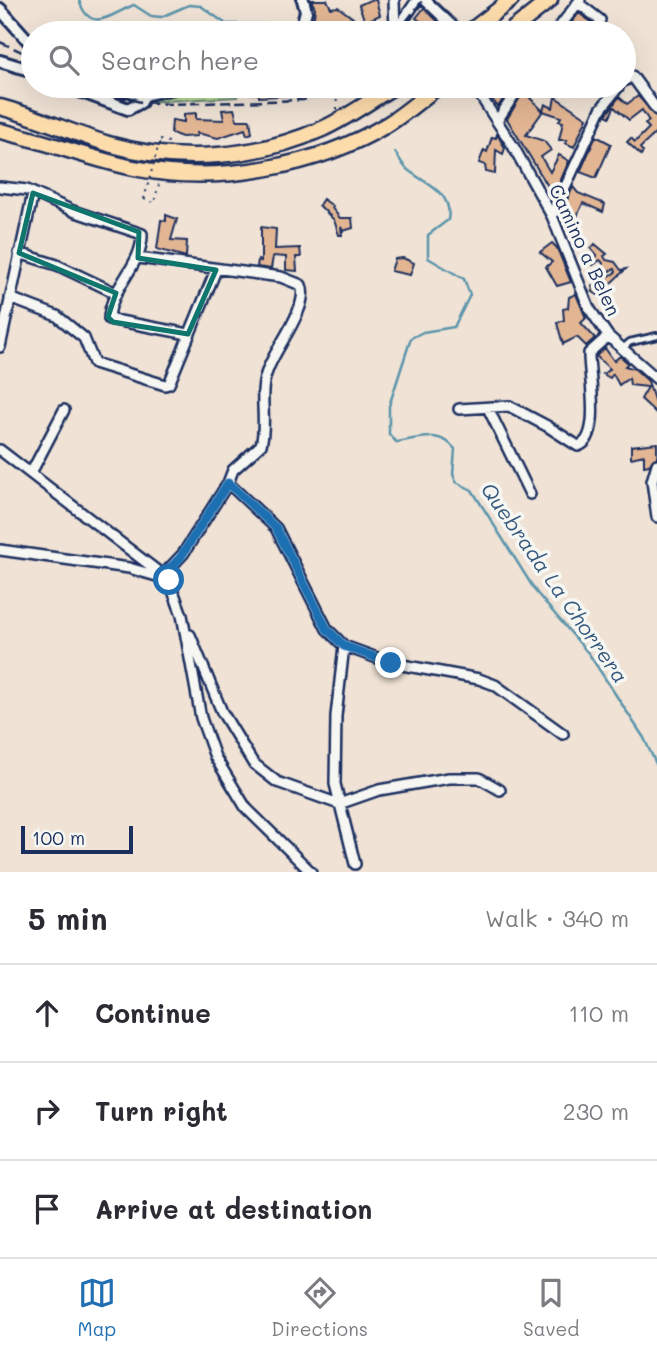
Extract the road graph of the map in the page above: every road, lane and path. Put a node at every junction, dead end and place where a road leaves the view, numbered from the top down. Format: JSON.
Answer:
{"nodes":[{"id":1,"x":303,"y":0,"type":"edge"},
{"id":2,"x":394,"y":0,"type":"edge"},
{"id":3,"x":417,"y":0,"type":"edge"},
{"id":4,"x":425,"y":0,"type":"edge"},
{"id":5,"x":511,"y":0,"type":"edge"},
{"id":6,"x":550,"y":0,"type":"edge"},
{"id":7,"x":579,"y":2,"type":"edge"},
{"id":8,"x":0,"y":9,"type":"edge"},
{"id":9,"x":600,"y":20,"type":"dead end"},
{"id":10,"x":303,"y":21,"type":"edge"},
{"id":11,"x":395,"y":21,"type":"edge"},
{"id":12,"x":403,"y":21,"type":"edge"},
{"id":13,"x":447,"y":21,"type":"edge"},
{"id":14,"x":484,"y":21,"type":"edge"},
{"id":15,"x":523,"y":21,"type":"edge"},
{"id":16,"x":564,"y":21,"type":"edge"},
{"id":17,"x":21,"y":33,"type":"edge"},
{"id":18,"x":0,"y":61,"type":"edge"},
{"id":19,"x":21,"y":67,"type":"edge"},
{"id":20,"x":636,"y":81,"type":"edge"},
{"id":21,"x":98,"y":98,"type":"edge"},
{"id":22,"x":143,"y":98,"type":"edge"},
{"id":23,"x":336,"y":98,"type":"edge"},
{"id":24,"x":375,"y":98,"type":"edge"},
{"id":25,"x":423,"y":98,"type":"edge"},
{"id":26,"x":482,"y":98,"type":"edge"},
{"id":27,"x":512,"y":98,"type":"edge"},
{"id":28,"x":609,"y":98,"type":"edge"},
{"id":29,"x":0,"y":107,"type":"edge"},
{"id":30,"x":657,"y":110,"type":"edge"},
{"id":31,"x":342,"y":118,"type":"junction"},
{"id":32,"x":498,"y":121,"type":"junction"},
{"id":33,"x":0,"y":131,"type":"edge"},
{"id":34,"x":169,"y":142,"type":"dead end"},
{"id":35,"x":162,"y":173,"type":"junction"},
{"id":36,"x":0,"y":187,"type":"edge"},
{"id":37,"x":33,"y":193,"type":"junction"},
{"id":38,"x":552,"y":216,"type":"junction"},
{"id":39,"x":19,"y":253,"type":"junction"},
{"id":40,"x":138,"y":258,"type":"junction"},
{"id":41,"x":216,"y":270,"type":"junction"},
{"id":42,"x":116,"y":293,"type":"junction"},
{"id":43,"x":10,"y":298,"type":"junction"},
{"id":44,"x":188,"y":334,"type":"junction"},
{"id":45,"x":608,"y":336,"type":"junction"},
{"id":46,"x":657,"y":336,"type":"edge"},
{"id":47,"x":0,"y":347,"type":"edge"},
{"id":48,"x":623,"y":348,"type":"junction"},
{"id":49,"x":657,"y":379,"type":"edge"},
{"id":50,"x":488,"y":408,"type":"junction"},
{"id":51,"x":459,"y":409,"type":"dead end"},
{"id":52,"x":64,"y":410,"type":"dead end"},
{"id":53,"x":0,"y":450,"type":"edge"},
{"id":54,"x":657,"y":464,"type":"edge"},
{"id":55,"x":31,"y":473,"type":"junction"},
{"id":56,"x":228,"y":483,"type":"junction"},
{"id":57,"x":530,"y":494,"type":"dead end"},
{"id":58,"x":657,"y":517,"type":"edge"},
{"id":59,"x":0,"y":550,"type":"edge"},
{"id":60,"x":166,"y":577,"type":"junction"},
{"id":61,"x":182,"y":615,"type":"junction"},
{"id":62,"x":344,"y":646,"type":"junction"},
{"id":63,"x":563,"y":734,"type":"dead end"},
{"id":64,"x":500,"y":790,"type":"dead end"},
{"id":65,"x":339,"y":804,"type":"junction"},
{"id":66,"x":355,"y":864,"type":"dead end"},
{"id":67,"x":311,"y":872,"type":"edge"}],
"edges":[{"from":1,"to":10,"type":"street"},
{"from":2,"to":11,"type":"street"},
{"from":3,"to":12,"type":"street"},
{"from":4,"to":13,"type":"street"},
{"from":5,"to":14,"type":"highway"},
{"from":6,"to":15,"type":"highway"},
{"from":7,"to":9,"type":"street"},
{"from":7,"to":16,"type":"street"},
{"from":8,"to":17,"type":"street"},
{"from":18,"to":19,"type":"street"},
{"from":20,"to":30,"type":"street"},
{"from":21,"to":22,"type":"street"},
{"from":23,"to":31,"type":"path"},
{"from":24,"to":31,"type":"highway"},
{"from":25,"to":35,"type":"highway"},
{"from":26,"to":32,"type":"street","name":"Camino a Belen"},
{"from":27,"to":32,"type":"street"},
{"from":28,"to":38,"type":"street"},
{"from":29,"to":31,"type":"highway"},
{"from":32,"to":38,"type":"street","name":"Camino a Belen"},
{"from":33,"to":35,"type":"highway"},
{"from":34,"to":35,"type":"path","bridge":true},
{"from":36,"to":37,"type":"street"},
{"from":37,"to":39,"type":"street"},
{"from":37,"to":40,"type":"street"},
{"from":38,"to":45,"type":"street","name":"Camino a Belen"},
{"from":39,"to":42,"type":"street"},
{"from":39,"to":43,"type":"street"},
{"from":40,"to":41,"type":"street"},
{"from":40,"to":42,"type":"street"},
{"from":41,"to":44,"type":"street"},
{"from":41,"to":56,"type":"street"},
{"from":42,"to":44,"type":"street"},
{"from":43,"to":44,"type":"street"},
{"from":43,"to":47,"type":"street"},
{"from":45,"to":48,"type":"street","name":"Camino a Belen"},
{"from":45,"to":50,"type":"street"},
{"from":46,"to":48,"type":"lane"},
{"from":48,"to":49,"type":"street","name":"Camino a Belen"},
{"from":50,"to":51,"type":"street"},
{"from":50,"to":57,"type":"street"},
{"from":52,"to":55,"type":"street"},
{"from":53,"to":55,"type":"street"},
{"from":54,"to":58,"type":"street"},
{"from":55,"to":60,"type":"street"},
{"from":56,"to":60,"type":"street"},
{"from":56,"to":62,"type":"street"},
{"from":59,"to":60,"type":"street"},
{"from":60,"to":61,"type":"street"},
{"from":61,"to":65,"type":"street"},
{"from":61,"to":67,"type":"street"},
{"from":62,"to":63,"type":"street"},
{"from":62,"to":65,"type":"street"},
{"from":64,"to":65,"type":"street"},
{"from":65,"to":66,"type":"street"}]}
